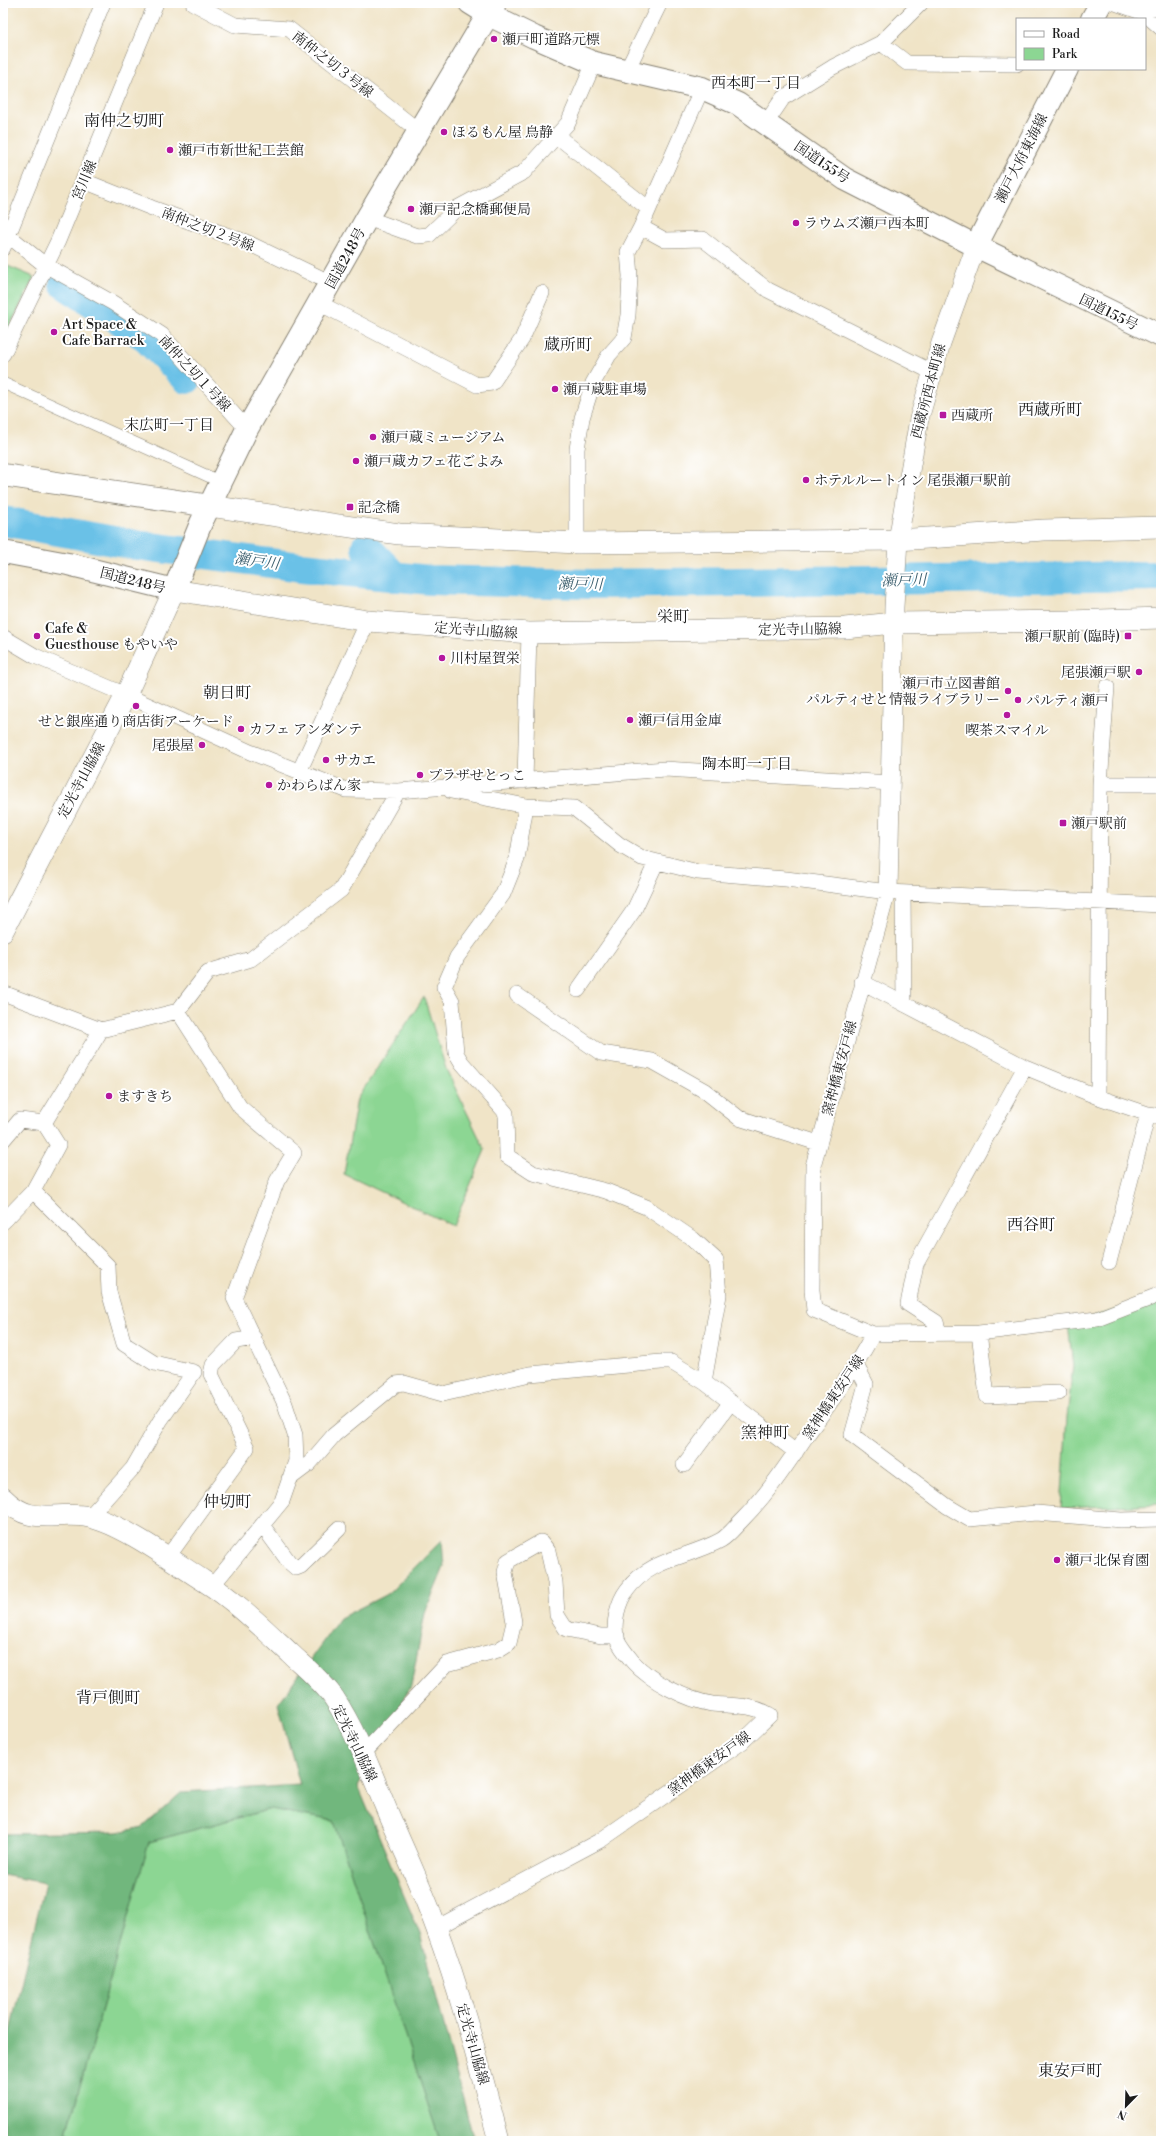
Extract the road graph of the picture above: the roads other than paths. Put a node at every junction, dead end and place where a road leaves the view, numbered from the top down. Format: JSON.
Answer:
{"nodes":[{"id":1,"x":103,"y":3,"type":"edge"},
{"id":2,"x":156,"y":3,"type":"edge"},
{"id":3,"x":193,"y":3,"type":"edge"},
{"id":4,"x":470,"y":3,"type":"edge"},
{"id":5,"x":660,"y":3,"type":"edge"},
{"id":6,"x":921,"y":3,"type":"edge"},
{"id":7,"x":1101,"y":3,"type":"edge"},
{"id":8,"x":1115,"y":3,"type":"edge"},
{"id":9,"x":1161,"y":7,"type":"edge"},
{"id":10,"x":492,"y":9,"type":"edge"},
{"id":11,"x":1144,"y":13,"type":"junction"},
{"id":12,"x":1093,"y":18,"type":"edge"},
{"id":13,"x":1161,"y":28,"type":"edge"},
{"id":14,"x":881,"y":43,"type":"junction"},
{"id":15,"x":594,"y":63,"type":"junction"},
{"id":16,"x":1016,"y":64,"type":"edge"},
{"id":17,"x":627,"y":70,"type":"junction"},
{"id":18,"x":1066,"y":70,"type":"edge"},
{"id":19,"x":702,"y":88,"type":"junction"},
{"id":20,"x":766,"y":123,"type":"junction"},
{"id":21,"x":420,"y":132,"type":"junction"},
{"id":22,"x":557,"y":136,"type":"junction"},
{"id":23,"x":84,"y":180,"type":"junction"},
{"id":24,"x":649,"y":209,"type":"junction"},
{"id":25,"x":367,"y":218,"type":"junction"},
{"id":26,"x":641,"y":227,"type":"junction"},
{"id":27,"x":5,"y":237,"type":"edge"},
{"id":28,"x":976,"y":246,"type":"junction"},
{"id":29,"x":45,"y":265,"type":"junction"},
{"id":30,"x":331,"y":283,"type":"junction"},
{"id":31,"x":542,"y":293,"type":"dead end"},
{"id":32,"x":319,"y":303,"type":"junction"},
{"id":33,"x":1161,"y":336,"type":"edge"},
{"id":34,"x":3,"y":354,"type":"edge"},
{"id":35,"x":932,"y":372,"type":"junction"},
{"id":36,"x":3,"y":382,"type":"edge"},
{"id":37,"x":247,"y":429,"type":"junction"},
{"id":38,"x":3,"y":475,"type":"edge"},
{"id":39,"x":221,"y":482,"type":"junction"},
{"id":40,"x":206,"y":515,"type":"junction"},
{"id":41,"x":1161,"y":527,"type":"edge"},
{"id":42,"x":577,"y":543,"type":"junction"},
{"id":43,"x":897,"y":545,"type":"junction"},
{"id":44,"x":3,"y":552,"type":"edge"},
{"id":45,"x":177,"y":580,"type":"junction"},
{"id":46,"x":894,"y":615,"type":"junction"},
{"id":47,"x":1161,"y":618,"type":"edge"},
{"id":48,"x":368,"y":620,"type":"junction"},
{"id":49,"x":528,"y":633,"type":"junction"},
{"id":50,"x":3,"y":637,"type":"edge"},
{"id":51,"x":1107,"y":687,"type":"dead end"},
{"id":52,"x":126,"y":695,"type":"junction"},
{"id":53,"x":299,"y":772,"type":"junction"},
{"id":54,"x":525,"y":781,"type":"junction"},
{"id":55,"x":891,"y":783,"type":"junction"},
{"id":56,"x":1100,"y":784,"type":"junction"},
{"id":57,"x":1161,"y":784,"type":"edge"},
{"id":58,"x":431,"y":788,"type":"junction"},
{"id":59,"x":398,"y":791,"type":"junction"},
{"id":60,"x":526,"y":806,"type":"junction"},
{"id":61,"x":656,"y":863,"type":"junction"},
{"id":62,"x":896,"y":893,"type":"junction"},
{"id":63,"x":1101,"y":901,"type":"junction"},
{"id":64,"x":1161,"y":905,"type":"edge"},
{"id":65,"x":3,"y":931,"type":"edge"},
{"id":66,"x":862,"y":982,"type":"junction"},
{"id":67,"x":578,"y":990,"type":"dead end"},
{"id":68,"x":3,"y":993,"type":"edge"},
{"id":69,"x":517,"y":996,"type":"dead end"},
{"id":70,"x":904,"y":1004,"type":"junction"},
{"id":71,"x":178,"y":1011,"type":"junction"},
{"id":72,"x":101,"y":1030,"type":"junction"},
{"id":73,"x":1025,"y":1067,"type":"junction"},
{"id":74,"x":1098,"y":1097,"type":"junction"},
{"id":75,"x":1154,"y":1115,"type":"edge"},
{"id":76,"x":44,"y":1123,"type":"junction"},
{"id":77,"x":3,"y":1140,"type":"edge"},
{"id":78,"x":818,"y":1143,"type":"junction"},
{"id":79,"x":33,"y":1191,"type":"junction"},
{"id":80,"x":3,"y":1222,"type":"edge"},
{"id":81,"x":1109,"y":1262,"type":"dead end"},
{"id":82,"x":1161,"y":1294,"type":"edge"},
{"id":83,"x":939,"y":1333,"type":"junction"},
{"id":84,"x":979,"y":1333,"type":"junction"},
{"id":85,"x":873,"y":1334,"type":"junction"},
{"id":86,"x":254,"y":1338,"type":"junction"},
{"id":87,"x":856,"y":1365,"type":"junction"},
{"id":88,"x":704,"y":1382,"type":"junction"},
{"id":89,"x":1059,"y":1393,"type":"dead end"},
{"id":90,"x":731,"y":1402,"type":"junction"},
{"id":91,"x":796,"y":1452,"type":"junction"},
{"id":92,"x":684,"y":1465,"type":"dead end"},
{"id":93,"x":289,"y":1479,"type":"junction"},
{"id":94,"x":3,"y":1498,"type":"edge"},
{"id":95,"x":89,"y":1517,"type":"junction"},
{"id":96,"x":1161,"y":1519,"type":"edge"},
{"id":97,"x":262,"y":1525,"type":"junction"},
{"id":98,"x":338,"y":1529,"type":"dead end"},
{"id":99,"x":167,"y":1558,"type":"junction"},
{"id":100,"x":212,"y":1586,"type":"junction"},
{"id":101,"x":617,"y":1636,"type":"junction"},
{"id":102,"x":362,"y":1754,"type":"junction"},
{"id":103,"x":436,"y":1928,"type":"junction"},
{"id":104,"x":499,"y":2141,"type":"edge"}],
"edges":[{"from":1,"to":27,"type":"street"},
{"from":2,"to":23,"type":"street","name":"宮川線"},
{"from":3,"to":21,"type":"street","name":"南仲之切３号線"},
{"from":4,"to":10,"type":"main road","name":"国道155号"},
{"from":5,"to":17,"type":"street"},
{"from":6,"to":14,"type":"street"},
{"from":7,"to":12,"type":"main road"},
{"from":8,"to":11,"type":"street"},
{"from":9,"to":11,"type":"street"},
{"from":10,"to":15,"type":"main road","name":"国道155号"},
{"from":10,"to":21,"type":"main road","name":"国道248号"},
{"from":11,"to":13,"type":"street"},
{"from":14,"to":16,"type":"street"},
{"from":14,"to":20,"type":"street"},
{"from":15,"to":17,"type":"main road","name":"国道155号"},
{"from":15,"to":22,"type":"street"},
{"from":17,"to":19,"type":"main road","name":"国道155号"},
{"from":18,"to":28,"type":"main road","name":"瀬戸大府東海線"},
{"from":19,"to":20,"type":"main road","name":"国道155号"},
{"from":19,"to":24,"type":"street"},
{"from":20,"to":28,"type":"main road","name":"国道155号"},
{"from":21,"to":25,"type":"main road","name":"国道248号"},
{"from":22,"to":24,"type":"street"},
{"from":22,"to":25,"type":"street"},
{"from":23,"to":29,"type":"street","name":"宮川線"},
{"from":23,"to":30,"type":"street","name":"南仲之切２号線"},
{"from":24,"to":26,"type":"street"},
{"from":25,"to":30,"type":"main road","name":"国道248号"},
{"from":26,"to":35,"type":"street"},
{"from":26,"to":42,"type":"street"},
{"from":27,"to":29,"type":"street","name":"南仲之切１号線"},
{"from":28,"to":33,"type":"main road","name":"国道155号"},
{"from":28,"to":35,"type":"street","name":"西蔵所西本町線"},
{"from":29,"to":34,"type":"street","name":"宮川線"},
{"from":29,"to":37,"type":"street","name":"南仲之切１号線"},
{"from":30,"to":32,"type":"main road","name":"国道248号"},
{"from":31,"to":32,"type":"street"},
{"from":32,"to":37,"type":"main road","name":"国道248号"},
{"from":35,"to":43,"type":"street","name":"西蔵所西本町線"},
{"from":36,"to":39,"type":"street"},
{"from":37,"to":39,"type":"main road","name":"国道248号"},
{"from":38,"to":40,"type":"main road"},
{"from":39,"to":40,"type":"main road","name":"国道248号"},
{"from":40,"to":42,"type":"main road"},
{"from":40,"to":45,"type":"main road","name":"国道248号"},
{"from":41,"to":43,"type":"main road"},
{"from":42,"to":43,"type":"main road"},
{"from":43,"to":46,"type":"street","name":"窯神橋東安戸線"},
{"from":44,"to":45,"type":"main road","name":"国道248号"},
{"from":45,"to":48,"type":"main road","name":"定光寺山脇線"},
{"from":45,"to":52,"type":"main road","name":"定光寺山脇線"},
{"from":46,"to":47,"type":"main road","name":"定光寺山脇線"},
{"from":46,"to":49,"type":"main road","name":"定光寺山脇線"},
{"from":46,"to":55,"type":"street","name":"窯神橋東安戸線"},
{"from":48,"to":49,"type":"main road","name":"定光寺山脇線"},
{"from":48,"to":53,"type":"street"},
{"from":49,"to":54,"type":"street"},
{"from":50,"to":52,"type":"street"},
{"from":51,"to":56,"type":"street"},
{"from":52,"to":53,"type":"street"},
{"from":52,"to":65,"type":"main road","name":"定光寺山脇線"},
{"from":53,"to":59,"type":"street"},
{"from":54,"to":55,"type":"street"},
{"from":54,"to":58,"type":"street"},
{"from":55,"to":62,"type":"street","name":"窯神橋東安戸線"},
{"from":56,"to":57,"type":"street"},
{"from":56,"to":63,"type":"street"},
{"from":58,"to":59,"type":"street"},
{"from":58,"to":60,"type":"street"},
{"from":59,"to":71,"type":"street"},
{"from":60,"to":61,"type":"street"},
{"from":60,"to":88,"type":"street"},
{"from":61,"to":62,"type":"street"},
{"from":61,"to":67,"type":"street"},
{"from":62,"to":63,"type":"street"},
{"from":62,"to":66,"type":"street","name":"窯神橋東安戸線"},
{"from":62,"to":70,"type":"street"},
{"from":63,"to":64,"type":"street"},
{"from":63,"to":74,"type":"street"},
{"from":66,"to":70,"type":"street"},
{"from":66,"to":78,"type":"street","name":"窯神橋東安戸線"},
{"from":68,"to":72,"type":"street"},
{"from":69,"to":78,"type":"street"},
{"from":70,"to":73,"type":"street"},
{"from":71,"to":72,"type":"street"},
{"from":71,"to":86,"type":"street"},
{"from":72,"to":76,"type":"street"},
{"from":73,"to":74,"type":"street"},
{"from":73,"to":83,"type":"street"},
{"from":74,"to":75,"type":"street"},
{"from":75,"to":81,"type":"street"},
{"from":76,"to":77,"type":"street"},
{"from":76,"to":79,"type":"street"},
{"from":78,"to":85,"type":"street","name":"窯神橋東安戸線"},
{"from":79,"to":80,"type":"street"},
{"from":79,"to":95,"type":"street"},
{"from":82,"to":84,"type":"street"},
{"from":83,"to":84,"type":"street"},
{"from":83,"to":85,"type":"street"},
{"from":84,"to":89,"type":"street"},
{"from":85,"to":87,"type":"street","name":"窯神橋東安戸線"},
{"from":86,"to":93,"type":"street"},
{"from":86,"to":99,"type":"street"},
{"from":87,"to":91,"type":"street","name":"窯神橋東安戸線"},
{"from":87,"to":96,"type":"street"},
{"from":88,"to":90,"type":"street"},
{"from":88,"to":93,"type":"street"},
{"from":90,"to":91,"type":"street"},
{"from":90,"to":92,"type":"street"},
{"from":91,"to":101,"type":"street","name":"窯神橋東安戸線"},
{"from":93,"to":97,"type":"street"},
{"from":94,"to":95,"type":"main road","name":"定光寺山脇線"},
{"from":95,"to":99,"type":"main road","name":"定光寺山脇線"},
{"from":97,"to":98,"type":"street"},
{"from":97,"to":100,"type":"street"},
{"from":99,"to":100,"type":"main road","name":"定光寺山脇線"},
{"from":100,"to":102,"type":"main road","name":"定光寺山脇線"},
{"from":101,"to":102,"type":"street"},
{"from":101,"to":103,"type":"street","name":"窯神橋東安戸線"},
{"from":102,"to":103,"type":"main road","name":"定光寺山脇線"},
{"from":103,"to":104,"type":"main road","name":"定光寺山脇線"}]}
